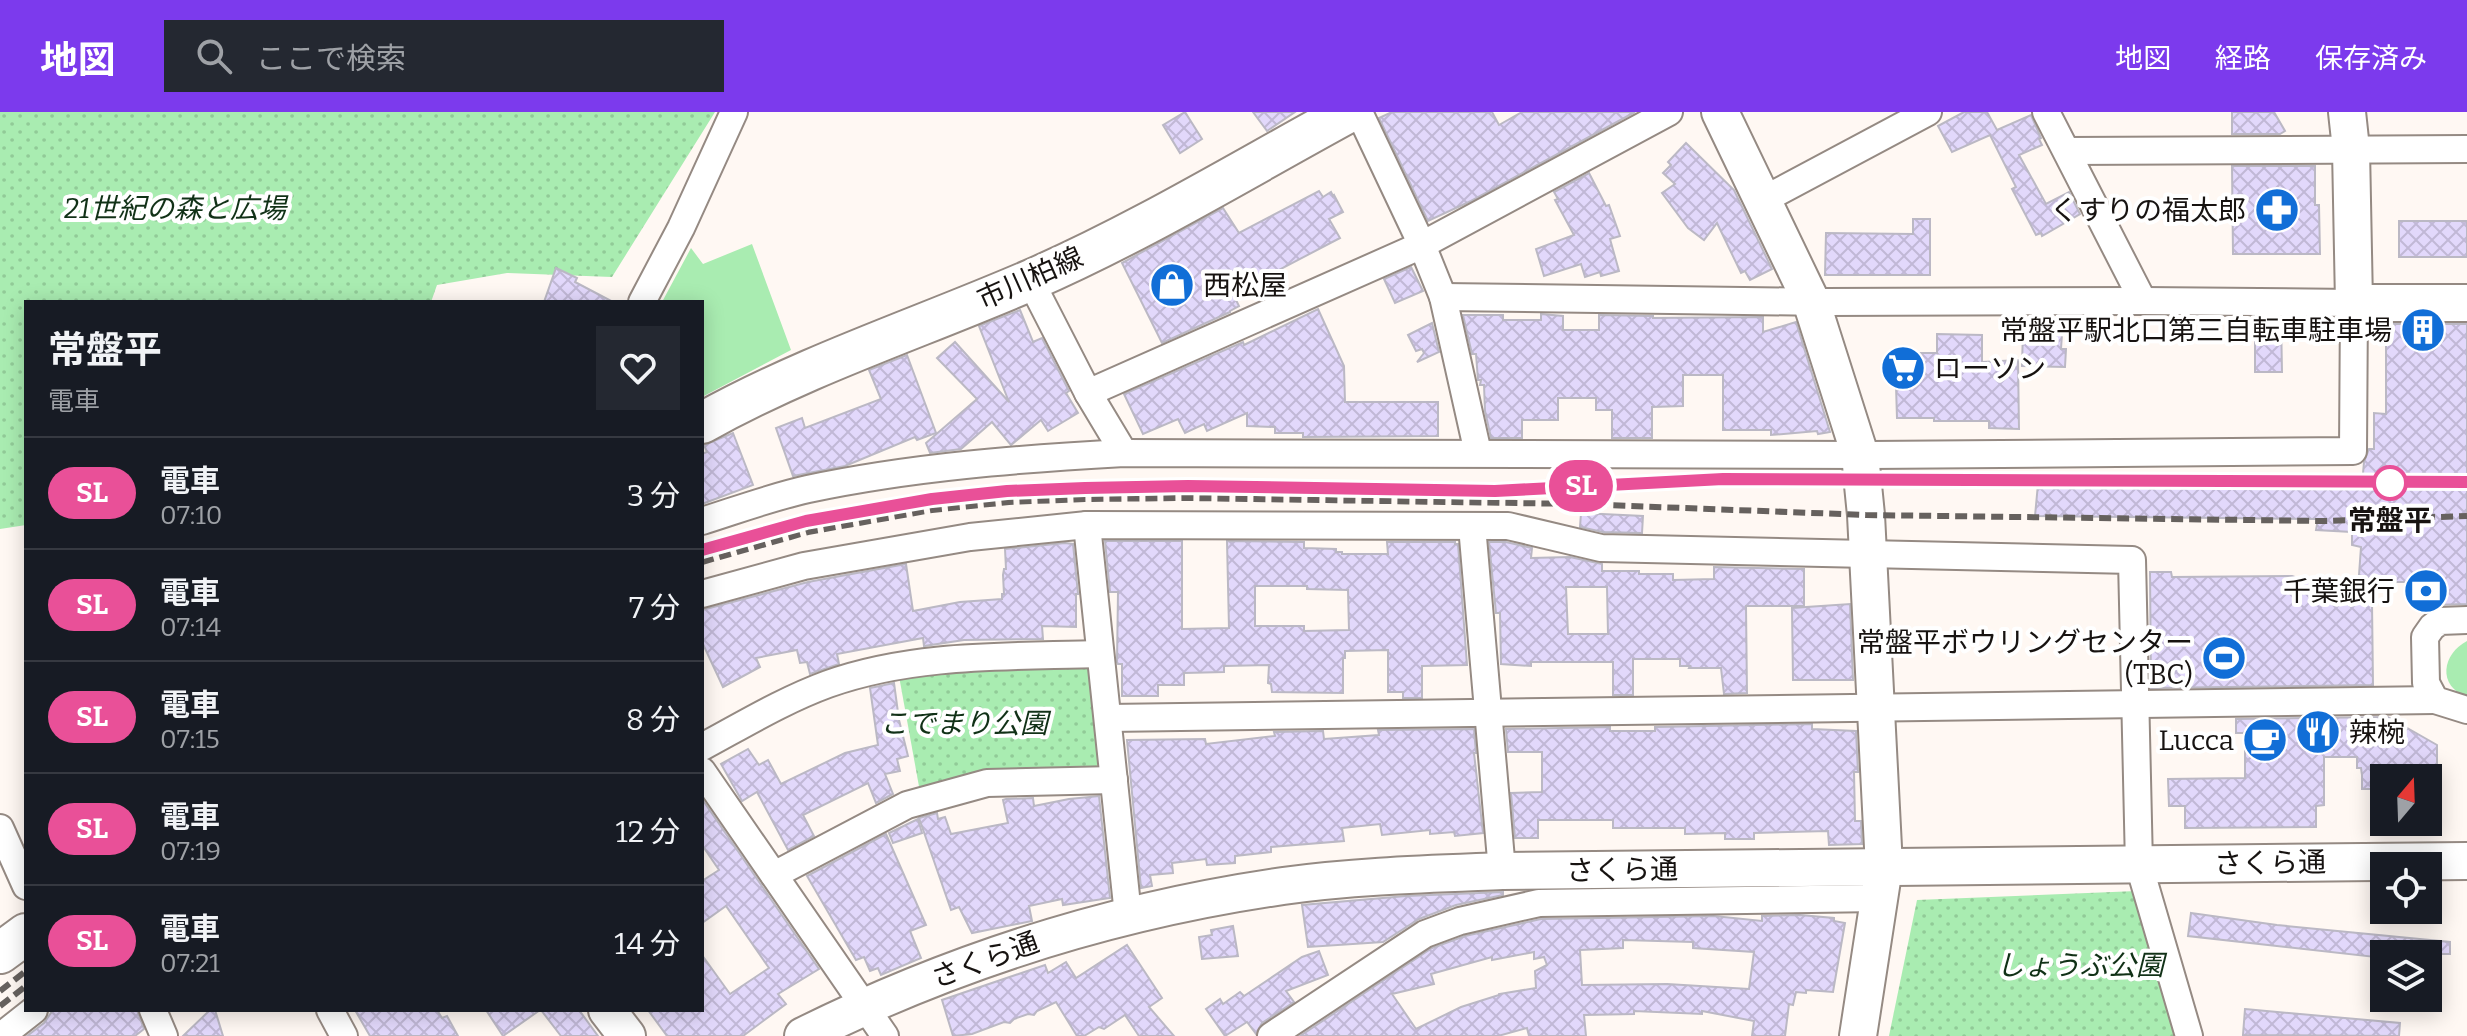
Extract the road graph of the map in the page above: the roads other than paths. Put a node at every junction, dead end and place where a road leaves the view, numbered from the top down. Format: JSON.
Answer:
{"nodes":[{"id":1,"x":734,"y":112,"type":"edge"},
{"id":2,"x":1349,"y":112,"type":"edge"},
{"id":3,"x":1359,"y":112,"type":"edge"},
{"id":4,"x":1669,"y":112,"type":"edge"},
{"id":5,"x":1720,"y":112,"type":"edge"},
{"id":6,"x":1928,"y":112,"type":"edge"},
{"id":7,"x":2046,"y":112,"type":"edge"},
{"id":8,"x":2347,"y":112,"type":"edge"},
{"id":9,"x":2351,"y":149,"type":"junction"},
{"id":10,"x":2467,"y":149,"type":"edge"},
{"id":11,"x":2067,"y":151,"type":"junction"},
{"id":12,"x":1763,"y":200,"type":"junction"},
{"id":13,"x":1422,"y":245,"type":"junction"},
{"id":14,"x":1030,"y":280,"type":"junction"},
{"id":15,"x":1443,"y":297,"type":"junction"},
{"id":16,"x":643,"y":300,"type":"edge"},
{"id":17,"x":1811,"y":301,"type":"junction"},
{"id":18,"x":2143,"y":301,"type":"junction"},
{"id":19,"x":2354,"y":303,"type":"junction"},
{"id":20,"x":2467,"y":303,"type":"edge"},
{"id":21,"x":1088,"y":393,"type":"junction"},
{"id":22,"x":704,"y":422,"type":"edge"},
{"id":23,"x":1124,"y":453,"type":"junction"},
{"id":24,"x":1478,"y":453,"type":"junction"},
{"id":25,"x":1860,"y":455,"type":"junction"},
{"id":26,"x":704,"y":520,"type":"edge"},
{"id":27,"x":1087,"y":525,"type":"junction"},
{"id":28,"x":1472,"y":526,"type":"junction"},
{"id":29,"x":1868,"y":555,"type":"junction"},
{"id":30,"x":704,"y":593,"type":"edge"},
{"id":31,"x":2467,"y":620,"type":"edge"},
{"id":32,"x":1100,"y":654,"type":"junction"},
{"id":33,"x":2435,"y":700,"type":"junction"},
{"id":34,"x":2137,"y":705,"type":"junction"},
{"id":35,"x":1876,"y":708,"type":"junction"},
{"id":36,"x":2467,"y":710,"type":"edge"},
{"id":37,"x":1488,"y":713,"type":"junction"},
{"id":38,"x":1108,"y":718,"type":"junction"},
{"id":39,"x":704,"y":746,"type":"edge"},
{"id":40,"x":704,"y":774,"type":"edge"},
{"id":41,"x":1114,"y":780,"type":"junction"},
{"id":42,"x":0,"y":828,"type":"edge"},
{"id":43,"x":2467,"y":861,"type":"edge"},
{"id":44,"x":2139,"y":865,"type":"junction"},
{"id":45,"x":1502,"y":871,"type":"junction"},
{"id":46,"x":774,"y":875,"type":"junction"},
{"id":47,"x":24,"y":882,"type":"edge"},
{"id":48,"x":1881,"y":882,"type":"junction"},
{"id":49,"x":1128,"y":915,"type":"junction"},
{"id":50,"x":24,"y":935,"type":"edge"},
{"id":51,"x":0,"y":953,"type":"edge"},
{"id":52,"x":864,"y":1006,"type":"junction"},
{"id":53,"x":31,"y":1012,"type":"edge"},
{"id":54,"x":154,"y":1012,"type":"edge"},
{"id":55,"x":331,"y":1012,"type":"edge"},
{"id":56,"x":609,"y":1012,"type":"edge"},
{"id":57,"x":1307,"y":1027,"type":"edge"},
{"id":58,"x":1,"y":1036,"type":"edge"},
{"id":59,"x":164,"y":1036,"type":"edge"},
{"id":60,"x":344,"y":1036,"type":"edge"},
{"id":61,"x":627,"y":1036,"type":"edge"},
{"id":62,"x":803,"y":1036,"type":"edge"},
{"id":63,"x":885,"y":1036,"type":"edge"},
{"id":64,"x":1271,"y":1036,"type":"edge"},
{"id":65,"x":1858,"y":1036,"type":"edge"},
{"id":66,"x":2189,"y":1036,"type":"edge"}],
"edges":[{"from":1,"to":16,"type":"street"},
{"from":2,"to":14,"type":"main road","name":"市川柏線"},
{"from":3,"to":13,"type":"street"},
{"from":4,"to":13,"type":"street"},
{"from":5,"to":12,"type":"street"},
{"from":6,"to":12,"type":"street"},
{"from":7,"to":11,"type":"street"},
{"from":8,"to":9,"type":"street"},
{"from":9,"to":10,"type":"street"},
{"from":9,"to":11,"type":"street"},
{"from":9,"to":19,"type":"street"},
{"from":11,"to":18,"type":"street"},
{"from":12,"to":17,"type":"street"},
{"from":13,"to":15,"type":"street"},
{"from":13,"to":21,"type":"street"},
{"from":14,"to":21,"type":"street"},
{"from":14,"to":22,"type":"main road","name":"市川柏線"},
{"from":15,"to":17,"type":"street"},
{"from":15,"to":24,"type":"street"},
{"from":17,"to":18,"type":"street"},
{"from":17,"to":25,"type":"street"},
{"from":18,"to":19,"type":"street"},
{"from":19,"to":20,"type":"street"},
{"from":19,"to":25,"type":"street"},
{"from":21,"to":23,"type":"street"},
{"from":23,"to":24,"type":"street"},
{"from":23,"to":26,"type":"street"},
{"from":24,"to":25,"type":"street"},
{"from":25,"to":29,"type":"street"},
{"from":27,"to":28,"type":"street"},
{"from":27,"to":30,"type":"street"},
{"from":27,"to":32,"type":"street"},
{"from":28,"to":29,"type":"street"},
{"from":28,"to":37,"type":"street"},
{"from":29,"to":34,"type":"street"},
{"from":29,"to":35,"type":"street"},
{"from":31,"to":33,"type":"street"},
{"from":32,"to":38,"type":"street"},
{"from":32,"to":39,"type":"street"},
{"from":33,"to":34,"type":"street"},
{"from":33,"to":36,"type":"street"},
{"from":34,"to":35,"type":"street"},
{"from":34,"to":44,"type":"street"},
{"from":35,"to":37,"type":"street"},
{"from":35,"to":48,"type":"street"},
{"from":37,"to":38,"type":"street"},
{"from":37,"to":45,"type":"street"},
{"from":38,"to":41,"type":"street"},
{"from":40,"to":46,"type":"street"},
{"from":41,"to":46,"type":"street"},
{"from":41,"to":49,"type":"street"},
{"from":42,"to":47,"type":"street"},
{"from":43,"to":44,"type":"street","name":"さくら通"},
{"from":44,"to":48,"type":"street","name":"さくら通"},
{"from":44,"to":66,"type":"street"},
{"from":45,"to":48,"type":"street","name":"さくら通"},
{"from":45,"to":49,"type":"street","name":"さくら通"},
{"from":46,"to":52,"type":"street"},
{"from":48,"to":57,"type":"street"},
{"from":48,"to":65,"type":"street"},
{"from":49,"to":52,"type":"street","name":"さくら通"},
{"from":50,"to":51,"type":"main road"},
{"from":52,"to":62,"type":"street","name":"さくら通"},
{"from":52,"to":63,"type":"street"},
{"from":53,"to":58,"type":"street"},
{"from":54,"to":59,"type":"street"},
{"from":55,"to":60,"type":"street"},
{"from":56,"to":61,"type":"street"},
{"from":57,"to":64,"type":"street"}]}
